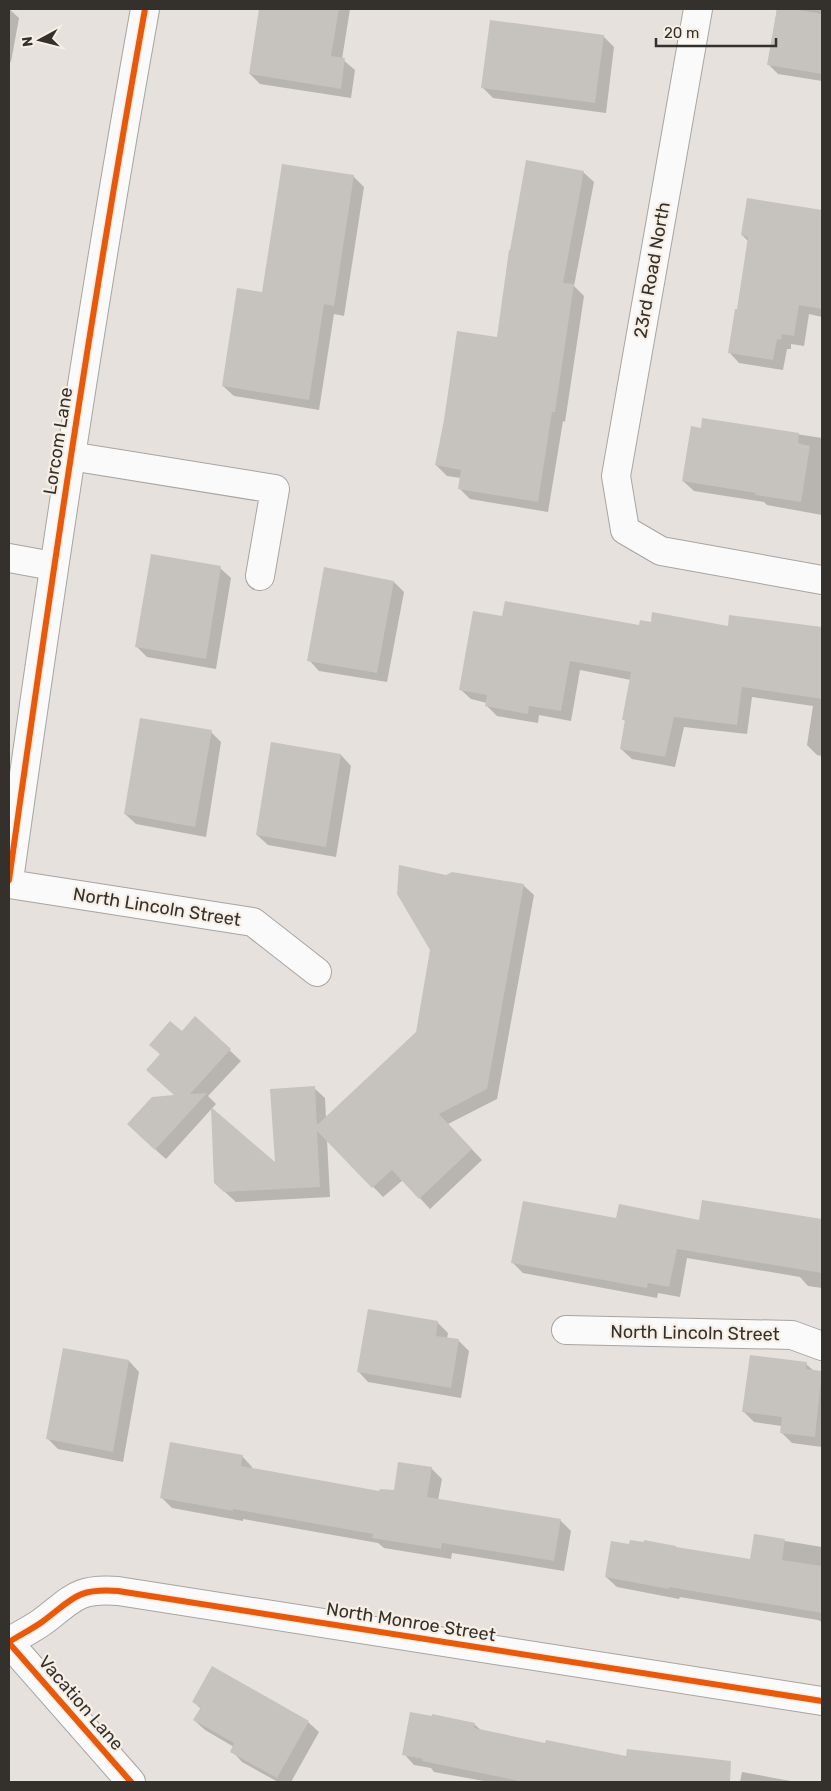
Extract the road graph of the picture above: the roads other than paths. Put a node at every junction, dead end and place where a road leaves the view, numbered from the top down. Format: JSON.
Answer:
{"nodes":[{"id":1,"x":145,"y":9,"type":"edge"},
{"id":2,"x":698,"y":9,"type":"edge"},
{"id":3,"x":70,"y":456,"type":"junction"},
{"id":4,"x":9,"y":558,"type":"edge"},
{"id":5,"x":53,"y":566,"type":"junction"},
{"id":6,"x":260,"y":576,"type":"dead end"},
{"id":7,"x":822,"y":580,"type":"edge"},
{"id":8,"x":9,"y":880,"type":"edge"},
{"id":9,"x":9,"y":884,"type":"edge"},
{"id":10,"x":318,"y":972,"type":"dead end"},
{"id":11,"x":566,"y":1330,"type":"dead end"},
{"id":12,"x":822,"y":1346,"type":"edge"},
{"id":13,"x":9,"y":1643,"type":"edge"},
{"id":14,"x":822,"y":1702,"type":"edge"},
{"id":15,"x":131,"y":1782,"type":"edge"}],
"edges":[{"from":1,"to":3,"type":"street","name":"Lorcom Lane"},
{"from":2,"to":7,"type":"street","name":"23rd Road North"},
{"from":3,"to":5,"type":"street","name":"Lorcom Lane"},
{"from":3,"to":6,"type":"street"},
{"from":4,"to":5,"type":"street"},
{"from":5,"to":8,"type":"street","name":"Lorcom Lane"},
{"from":9,"to":10,"type":"street","name":"North Lincoln Street"},
{"from":11,"to":12,"type":"street","name":"North Lincoln Street"},
{"from":13,"to":14,"type":"street","name":"North Monroe Street"},
{"from":13,"to":15,"type":"street","name":"Vacation Lane"}]}
